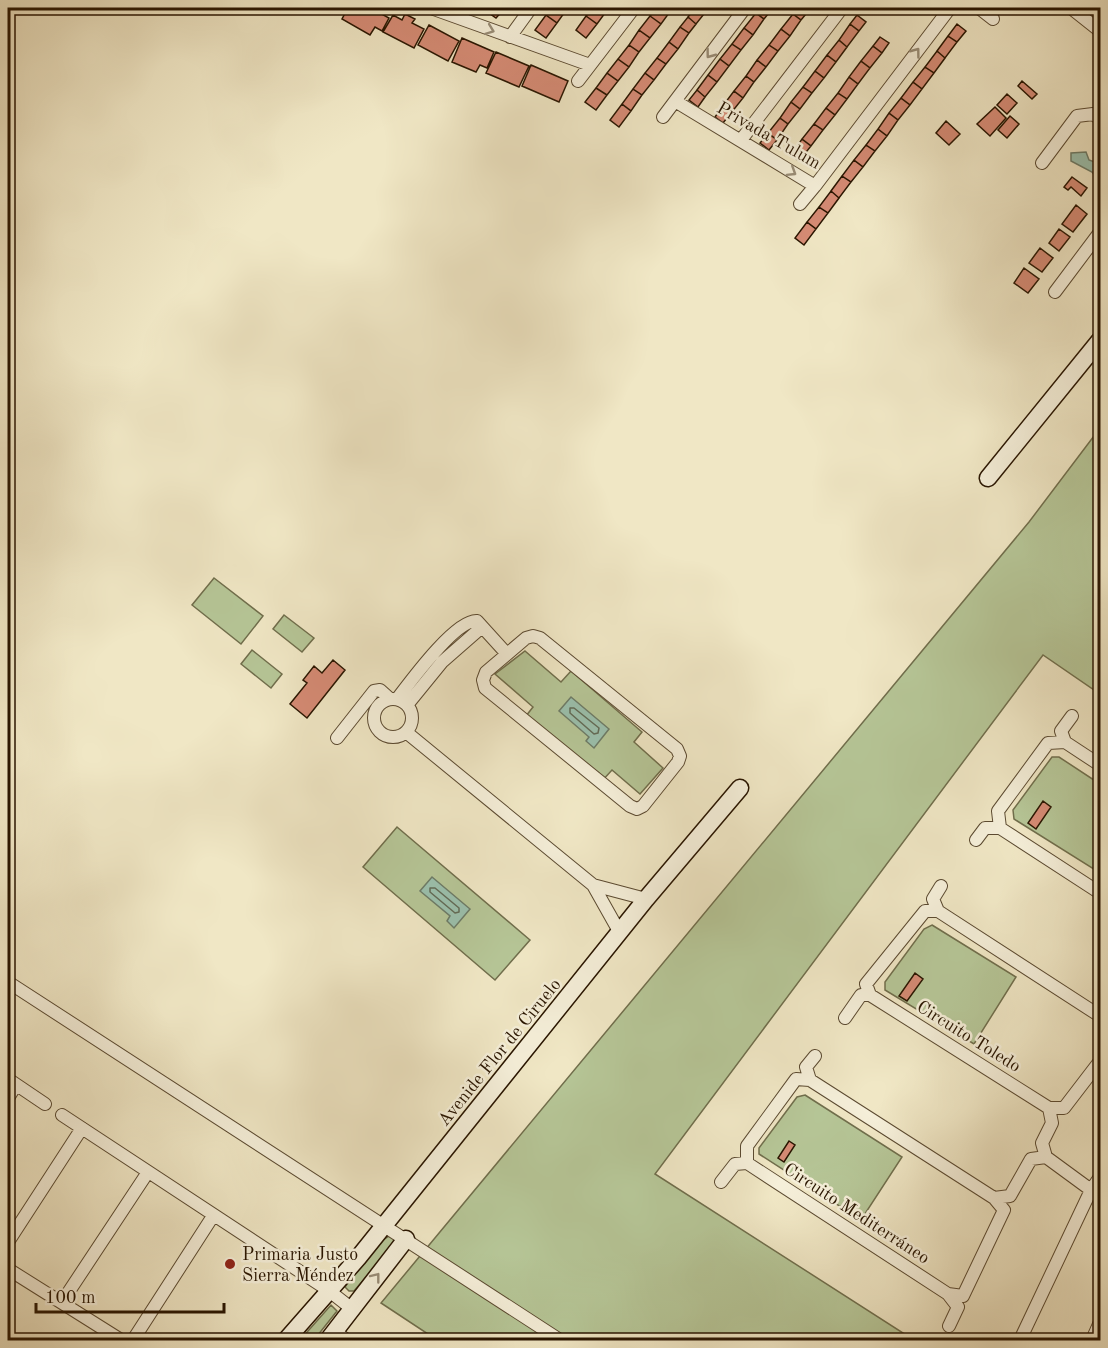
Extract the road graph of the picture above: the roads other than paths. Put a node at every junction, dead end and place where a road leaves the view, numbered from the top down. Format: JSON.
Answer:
{"nodes":[{"id":1,"x":431,"y":8,"type":"edge"},
{"id":2,"x":531,"y":8,"type":"edge"},
{"id":3,"x":634,"y":8,"type":"edge"},
{"id":4,"x":745,"y":8,"type":"edge"},
{"id":5,"x":842,"y":8,"type":"edge"},
{"id":6,"x":950,"y":8,"type":"edge"},
{"id":7,"x":979,"y":8,"type":"edge"},
{"id":8,"x":1071,"y":8,"type":"edge"},
{"id":9,"x":993,"y":19,"type":"dead end"},
{"id":10,"x":1101,"y":31,"type":"edge"},
{"id":11,"x":510,"y":37,"type":"junction"},
{"id":12,"x":590,"y":65,"type":"junction"},
{"id":13,"x":578,"y":81,"type":"dead end"},
{"id":14,"x":675,"y":101,"type":"junction"},
{"id":15,"x":663,"y":117,"type":"dead end"},
{"id":16,"x":1101,"y":119,"type":"edge"},
{"id":17,"x":741,"y":140,"type":"junction"},
{"id":18,"x":1042,"y":163,"type":"dead end"},
{"id":19,"x":815,"y":186,"type":"junction"},
{"id":20,"x":800,"y":204,"type":"dead end"},
{"id":21,"x":1101,"y":232,"type":"edge"},
{"id":22,"x":1055,"y":292,"type":"dead end"},
{"id":23,"x":1101,"y":340,"type":"edge"},
{"id":24,"x":988,"y":478,"type":"dead end"},
{"id":25,"x":507,"y":654,"type":"junction"},
{"id":26,"x":398,"y":701,"type":"junction"},
{"id":27,"x":1072,"y":716,"type":"dead end"},
{"id":28,"x":406,"y":732,"type":"junction"},
{"id":29,"x":337,"y":738,"type":"dead end"},
{"id":30,"x":1065,"y":742,"type":"junction"},
{"id":31,"x":1101,"y":765,"type":"edge"},
{"id":32,"x":740,"y":788,"type":"dead end"},
{"id":33,"x":1000,"y":828,"type":"junction"},
{"id":34,"x":976,"y":840,"type":"dead end"},
{"id":35,"x":593,"y":885,"type":"junction"},
{"id":36,"x":941,"y":886,"type":"dead end"},
{"id":37,"x":1101,"y":893,"type":"edge"},
{"id":38,"x":646,"y":899,"type":"junction"},
{"id":39,"x":938,"y":911,"type":"junction"},
{"id":40,"x":620,"y":933,"type":"junction"},
{"id":41,"x":8,"y":982,"type":"edge"},
{"id":42,"x":870,"y":995,"type":"junction"},
{"id":43,"x":1101,"y":1016,"type":"edge"},
{"id":44,"x":844,"y":1018,"type":"dead end"},
{"id":45,"x":815,"y":1056,"type":"dead end"},
{"id":46,"x":1101,"y":1061,"type":"edge"},
{"id":47,"x":810,"y":1080,"type":"junction"},
{"id":48,"x":12,"y":1082,"type":"edge"},
{"id":49,"x":8,"y":1098,"type":"edge"},
{"id":50,"x":45,"y":1104,"type":"dead end"},
{"id":51,"x":1049,"y":1108,"type":"junction"},
{"id":52,"x":62,"y":1115,"type":"dead end"},
{"id":53,"x":82,"y":1128,"type":"junction"},
{"id":54,"x":1046,"y":1157,"type":"junction"},
{"id":55,"x":747,"y":1163,"type":"junction"},
{"id":56,"x":148,"y":1172,"type":"junction"},
{"id":57,"x":1101,"y":1177,"type":"edge"},
{"id":58,"x":721,"y":1182,"type":"dead end"},
{"id":59,"x":1091,"y":1190,"type":"junction"},
{"id":60,"x":994,"y":1198,"type":"junction"},
{"id":61,"x":213,"y":1216,"type":"junction"},
{"id":62,"x":383,"y":1224,"type":"junction"},
{"id":63,"x":406,"y":1239,"type":"junction"},
{"id":64,"x":8,"y":1242,"type":"edge"},
{"id":65,"x":8,"y":1269,"type":"edge"},
{"id":66,"x":328,"y":1290,"type":"junction"},
{"id":67,"x":948,"y":1294,"type":"junction"},
{"id":68,"x":62,"y":1302,"type":"junction"},
{"id":69,"x":351,"y":1308,"type":"junction"},
{"id":70,"x":1101,"y":1322,"type":"edge"},
{"id":71,"x":949,"y":1326,"type":"dead end"},
{"id":72,"x":337,"y":1338,"type":"edge"},
{"id":73,"x":121,"y":1341,"type":"edge"},
{"id":74,"x":132,"y":1341,"type":"edge"},
{"id":75,"x":286,"y":1341,"type":"edge"},
{"id":76,"x":560,"y":1341,"type":"edge"},
{"id":77,"x":1020,"y":1341,"type":"edge"},
{"id":78,"x":1092,"y":1341,"type":"edge"}],
"edges":[{"from":1,"to":11,"type":"street","one_way":true},
{"from":2,"to":11,"type":"street"},
{"from":3,"to":12,"type":"street"},
{"from":4,"to":14,"type":"street","one_way":true},
{"from":5,"to":17,"type":"street"},
{"from":19,"to":6,"type":"street","name":"Privada Tulum","one_way":true},
{"from":7,"to":9,"type":"street"},
{"from":8,"to":10,"type":"street"},
{"from":11,"to":12,"type":"street"},
{"from":12,"to":13,"type":"street"},
{"from":14,"to":15,"type":"street"},
{"from":14,"to":17,"type":"street","name":"Privada Tulum"},
{"from":16,"to":18,"type":"street"},
{"from":17,"to":19,"type":"street","name":"Privada Tulum","one_way":true},
{"from":19,"to":20,"type":"street"},
{"from":21,"to":22,"type":"street"},
{"from":23,"to":24,"type":"main road"},
{"from":25,"to":25,"type":"street"},
{"from":25,"to":26,"type":"street"},
{"from":26,"to":28,"type":"street"},
{"from":26,"to":28,"type":"street"},
{"from":26,"to":29,"type":"street"},
{"from":27,"to":30,"type":"street"},
{"from":28,"to":35,"type":"street"},
{"from":30,"to":31,"type":"street"},
{"from":30,"to":33,"type":"street"},
{"from":32,"to":38,"type":"main road","name":"Avenide Flor de Ciruelo"},
{"from":33,"to":34,"type":"street"},
{"from":33,"to":37,"type":"street"},
{"from":35,"to":38,"type":"street"},
{"from":35,"to":40,"type":"street"},
{"from":36,"to":39,"type":"street"},
{"from":38,"to":40,"type":"main road","name":"Avenide Flor de Ciruelo"},
{"from":39,"to":42,"type":"street"},
{"from":39,"to":43,"type":"street"},
{"from":40,"to":62,"type":"main road","name":"Avenide Flor de Ciruelo"},
{"from":41,"to":62,"type":"street"},
{"from":42,"to":44,"type":"street"},
{"from":42,"to":51,"type":"street","name":"Circuito Toledo"},
{"from":45,"to":47,"type":"street"},
{"from":46,"to":51,"type":"street"},
{"from":47,"to":55,"type":"street"},
{"from":47,"to":60,"type":"street"},
{"from":48,"to":49,"type":"street"},
{"from":48,"to":50,"type":"street"},
{"from":51,"to":54,"type":"street"},
{"from":52,"to":53,"type":"street"},
{"from":53,"to":56,"type":"street"},
{"from":53,"to":64,"type":"street"},
{"from":54,"to":59,"type":"street"},
{"from":54,"to":60,"type":"street"},
{"from":55,"to":58,"type":"street"},
{"from":55,"to":67,"type":"street","name":"Circuito Mediterráneo"},
{"from":56,"to":61,"type":"street"},
{"from":56,"to":68,"type":"street"},
{"from":57,"to":59,"type":"street"},
{"from":59,"to":77,"type":"street"},
{"from":60,"to":67,"type":"street"},
{"from":61,"to":66,"type":"street"},
{"from":61,"to":74,"type":"street"},
{"from":62,"to":63,"type":"street"},
{"from":62,"to":66,"type":"main road","name":"Avenide Flor de Ciruelo"},
{"from":69,"to":63,"type":"main road","one_way":true},
{"from":63,"to":76,"type":"street"},
{"from":65,"to":68,"type":"street"},
{"from":66,"to":69,"type":"street"},
{"from":66,"to":75,"type":"main road","name":"Avenide Flor de Ciruelo"},
{"from":67,"to":71,"type":"street"},
{"from":68,"to":73,"type":"street"},
{"from":69,"to":72,"type":"main road"},
{"from":70,"to":78,"type":"street"}]}
